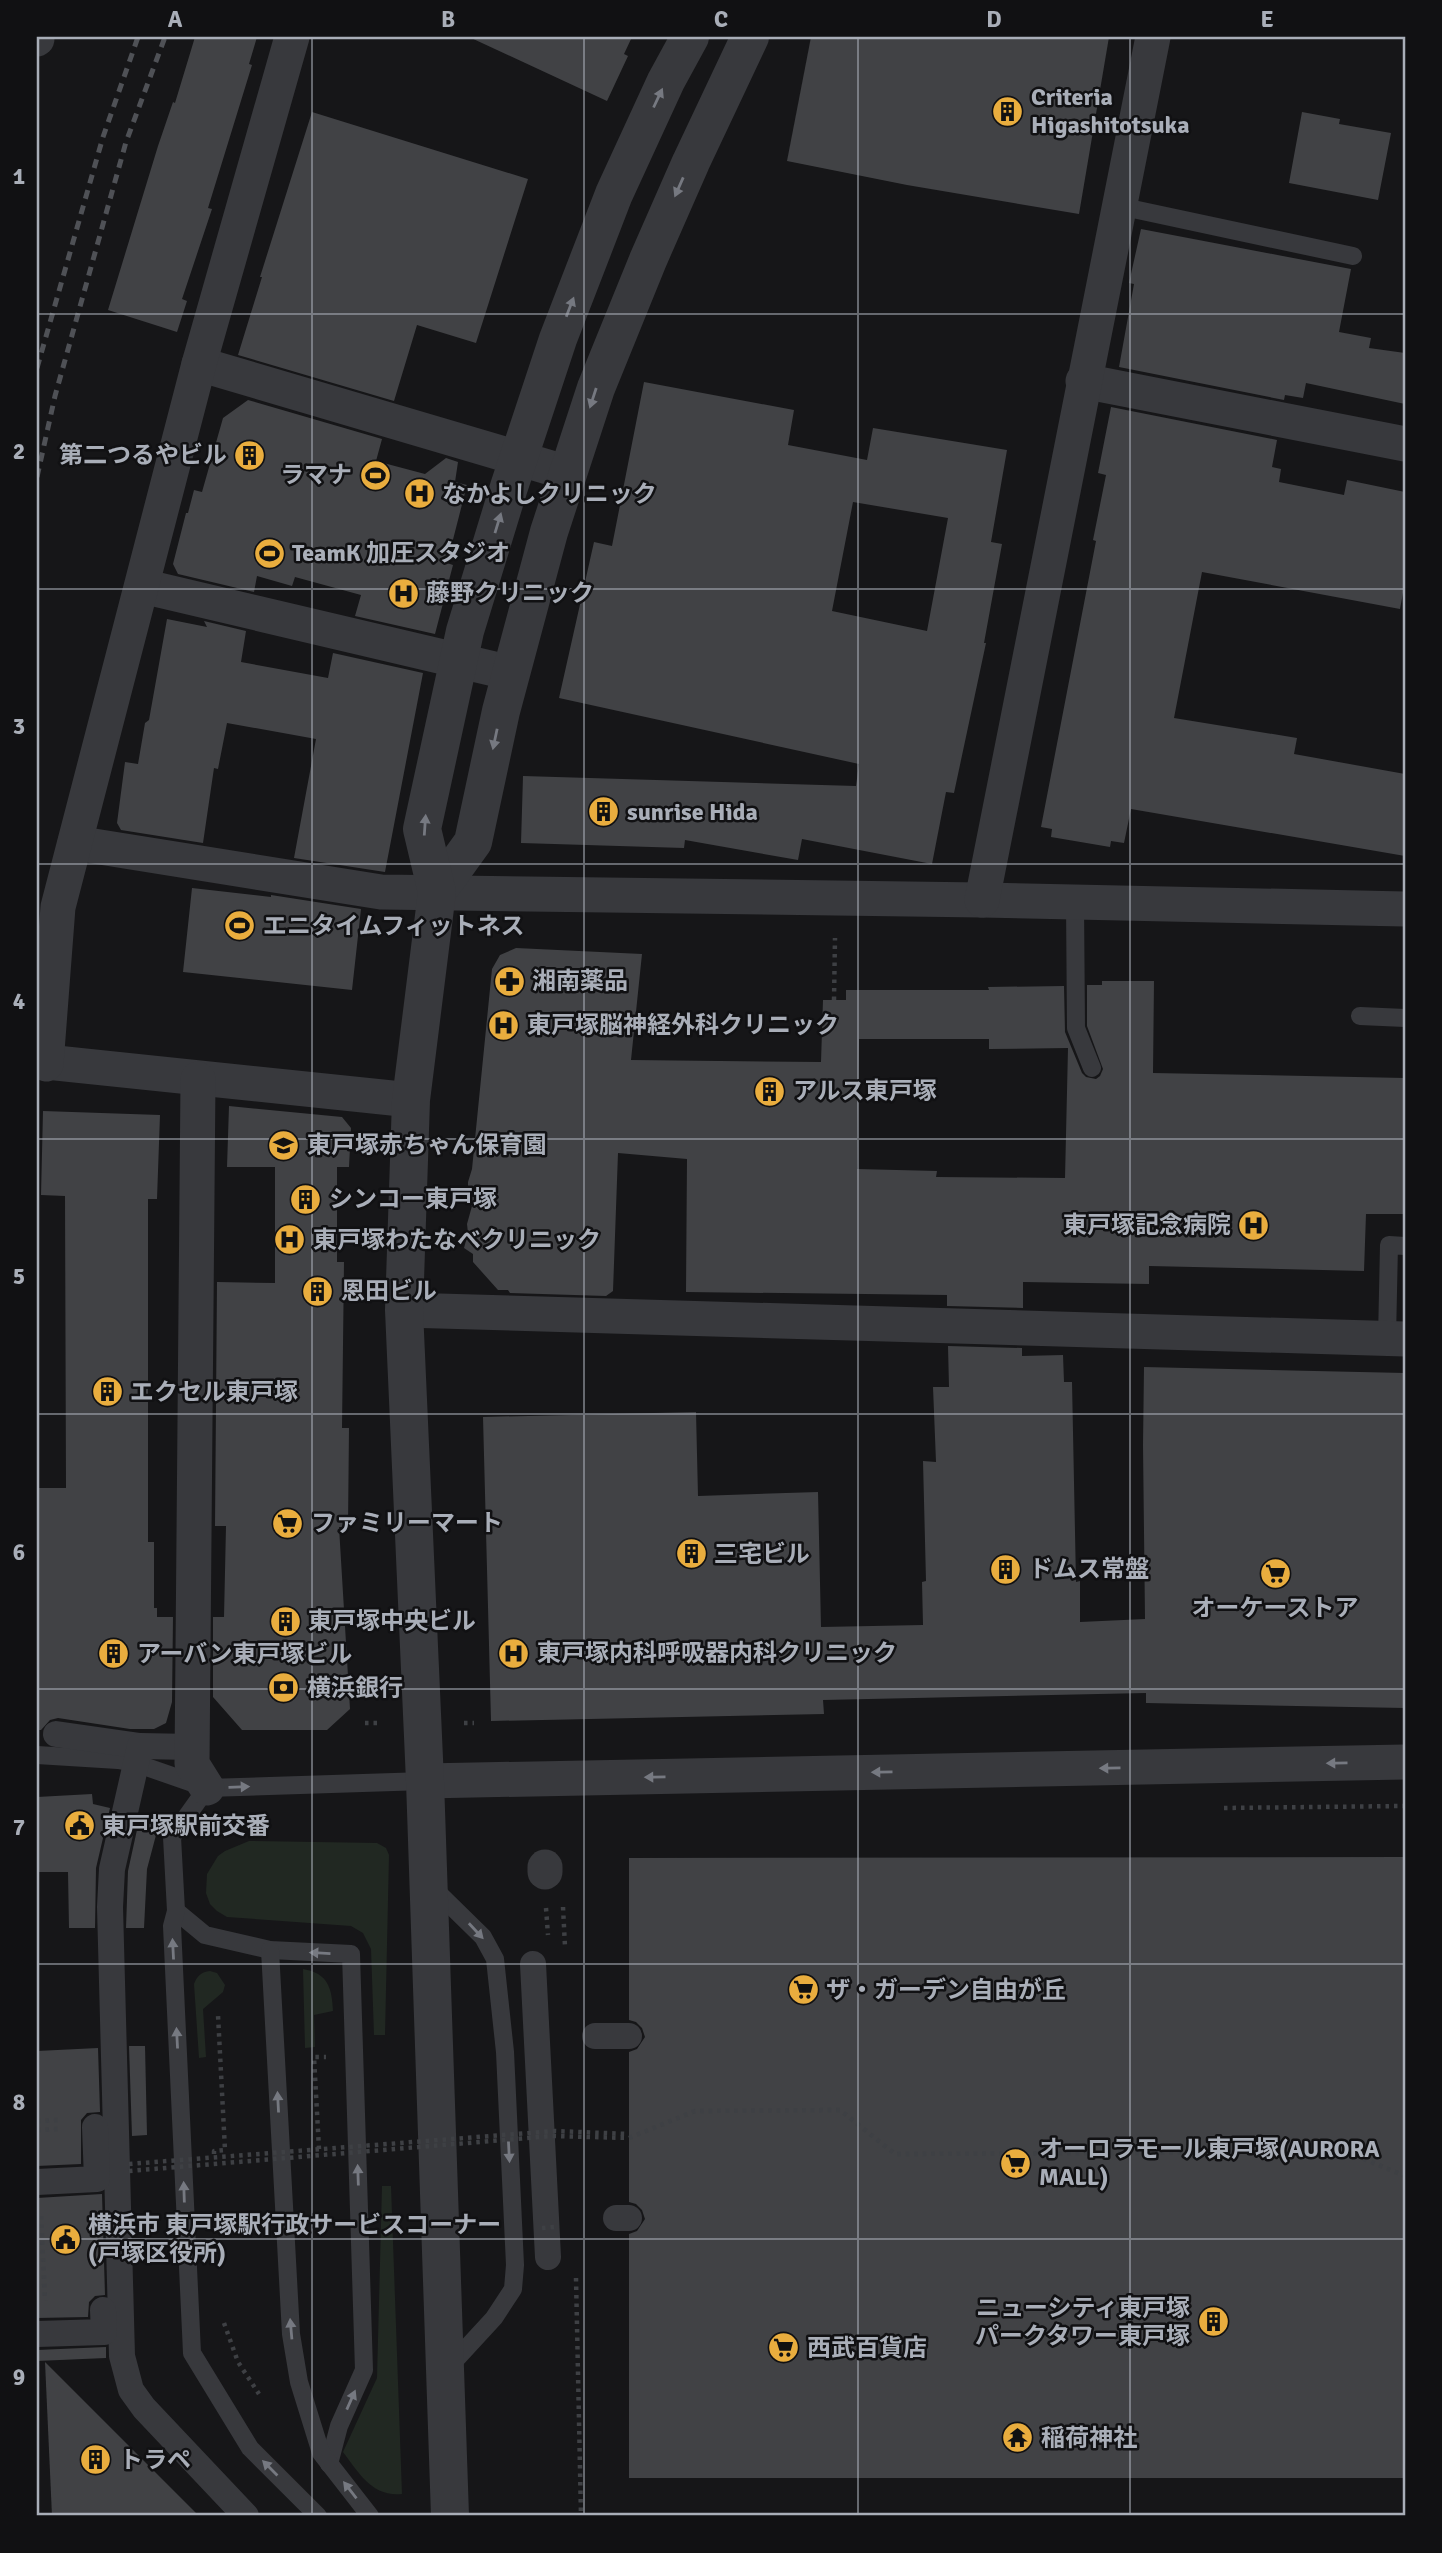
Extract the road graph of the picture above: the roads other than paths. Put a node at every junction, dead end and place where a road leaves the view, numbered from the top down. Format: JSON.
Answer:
{"nodes":[{"id":1,"x":292,"y":37,"type":"edge"},
{"id":2,"x":690,"y":37,"type":"edge"},
{"id":3,"x":750,"y":37,"type":"edge"},
{"id":4,"x":1153,"y":37,"type":"edge"},
{"id":5,"x":1119,"y":206,"type":"junction"},
{"id":6,"x":1353,"y":256,"type":"dead end"},
{"id":7,"x":199,"y":364,"type":"junction"},
{"id":8,"x":1083,"y":381,"type":"junction"},
{"id":9,"x":1405,"y":444,"type":"edge"},
{"id":10,"x":518,"y":459,"type":"junction"},
{"id":11,"x":568,"y":473,"type":"junction"},
{"id":12,"x":142,"y":586,"type":"junction"},
{"id":13,"x":459,"y":659,"type":"junction"},
{"id":14,"x":511,"y":673,"type":"junction"},
{"id":15,"x":75,"y":844,"type":"junction"},
{"id":16,"x":437,"y":892,"type":"junction"},
{"id":17,"x":982,"y":900,"type":"junction"},
{"id":18,"x":1075,"y":902,"type":"junction"},
{"id":19,"x":1405,"y":909,"type":"edge"},
{"id":20,"x":1360,"y":1016,"type":"dead end"},
{"id":21,"x":1405,"y":1018,"type":"edge"},
{"id":22,"x":41,"y":1063,"type":"edge"},
{"id":23,"x":1092,"y":1068,"type":"dead end"},
{"id":24,"x":198,"y":1079,"type":"junction"},
{"id":25,"x":411,"y":1100,"type":"junction"},
{"id":26,"x":1405,"y":1245,"type":"edge"},
{"id":27,"x":404,"y":1310,"type":"junction"},
{"id":28,"x":1396,"y":1339,"type":"edge"},
{"id":29,"x":56,"y":1734,"type":"dead end"},
{"id":30,"x":192,"y":1747,"type":"junction"},
{"id":31,"x":37,"y":1755,"type":"edge"},
{"id":32,"x":137,"y":1755,"type":"junction"},
{"id":33,"x":1405,"y":1762,"type":"edge"},
{"id":34,"x":425,"y":1781,"type":"junction"},
{"id":35,"x":207,"y":1788,"type":"junction"},
{"id":36,"x":428,"y":1883,"type":"junction"},
{"id":37,"x":176,"y":1911,"type":"junction"},
{"id":38,"x":270,"y":1950,"type":"junction"},
{"id":39,"x":533,"y":1964,"type":"dead end"},
{"id":40,"x":595,"y":2036,"type":"dead end"},
{"id":41,"x":629,"y":2036,"type":"dead end"},
{"id":42,"x":106,"y":2179,"type":"junction"},
{"id":43,"x":38,"y":2185,"type":"edge"},
{"id":44,"x":548,"y":2257,"type":"dead end"},
{"id":45,"x":97,"y":2317,"type":"dead end"},
{"id":46,"x":43,"y":2327,"type":"edge"},
{"id":47,"x":445,"y":2371,"type":"junction"},
{"id":48,"x":329,"y":2464,"type":"junction"},
{"id":49,"x":246,"y":2516,"type":"edge"},
{"id":50,"x":318,"y":2516,"type":"edge"},
{"id":51,"x":370,"y":2516,"type":"edge"},
{"id":52,"x":450,"y":2516,"type":"edge"}],
"edges":[{"from":1,"to":7,"type":"street"},
{"from":10,"to":2,"type":"street","one_way":true},
{"from":3,"to":11,"type":"street","one_way":true},
{"from":4,"to":5,"type":"street"},
{"from":5,"to":6,"type":"lane"},
{"from":5,"to":8,"type":"street"},
{"from":7,"to":10,"type":"street"},
{"from":7,"to":12,"type":"street"},
{"from":8,"to":9,"type":"street"},
{"from":8,"to":17,"type":"street"},
{"from":10,"to":11,"type":"street"},
{"from":13,"to":10,"type":"street","one_way":true},
{"from":11,"to":14,"type":"street"},
{"from":12,"to":13,"type":"street"},
{"from":12,"to":15,"type":"street"},
{"from":13,"to":14,"type":"street"},
{"from":16,"to":13,"type":"street","one_way":true},
{"from":14,"to":16,"type":"street","one_way":true},
{"from":15,"to":16,"type":"street"},
{"from":15,"to":22,"type":"street"},
{"from":16,"to":17,"type":"street"},
{"from":16,"to":25,"type":"street"},
{"from":17,"to":18,"type":"street"},
{"from":18,"to":19,"type":"street"},
{"from":18,"to":23,"type":"lane"},
{"from":20,"to":21,"type":"lane"},
{"from":22,"to":24,"type":"street"},
{"from":24,"to":25,"type":"street"},
{"from":24,"to":30,"type":"street"},
{"from":25,"to":27,"type":"street"},
{"from":26,"to":28,"type":"lane"},
{"from":27,"to":28,"type":"street"},
{"from":27,"to":34,"type":"street"},
{"from":29,"to":32,"type":"street"},
{"from":30,"to":32,"type":"street"},
{"from":30,"to":35,"type":"street"},
{"from":31,"to":32,"type":"lane"},
{"from":32,"to":35,"type":"lane"},
{"from":32,"to":42,"type":"street"},
{"from":33,"to":34,"type":"street","one_way":true},
{"from":35,"to":34,"type":"lane","one_way":true},
{"from":34,"to":36,"type":"street"},
{"from":35,"to":37,"type":"lane"},
{"from":36,"to":47,"type":"street"},
{"from":36,"to":47,"type":"lane","one_way":true},
{"from":37,"to":38,"type":"lane"},
{"from":50,"to":37,"type":"lane","one_way":true},
{"from":48,"to":38,"type":"lane","one_way":true},
{"from":48,"to":38,"type":"lane","one_way":true},
{"from":39,"to":44,"type":"street"},
{"from":40,"to":41,"type":"street"},
{"from":42,"to":43,"type":"street"},
{"from":42,"to":49,"type":"street"},
{"from":45,"to":46,"type":"street"},
{"from":47,"to":52,"type":"street"},
{"from":51,"to":48,"type":"lane","one_way":true}]}
